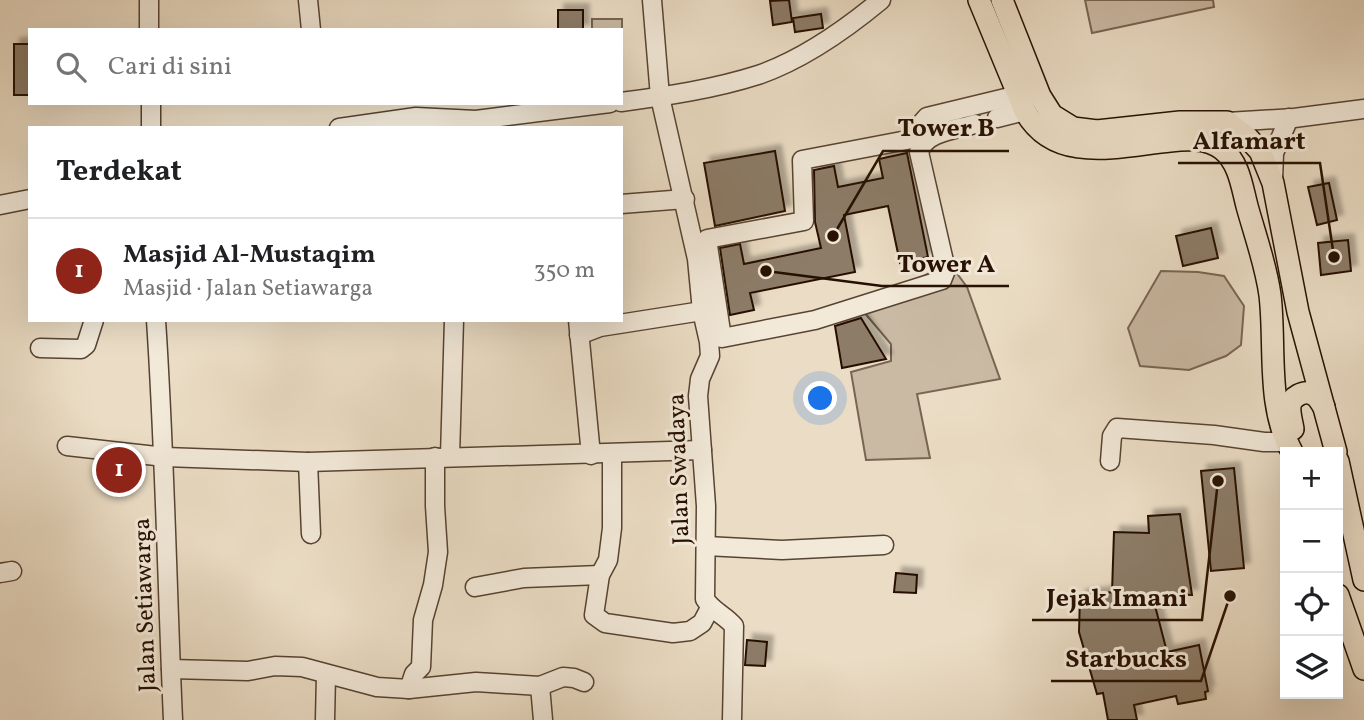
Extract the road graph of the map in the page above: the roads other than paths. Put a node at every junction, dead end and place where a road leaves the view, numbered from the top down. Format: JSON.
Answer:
{"nodes":[{"id":1,"x":149,"y":0,"type":"edge"},
{"id":2,"x":308,"y":0,"type":"edge"},
{"id":3,"x":652,"y":0,"type":"edge"},
{"id":4,"x":881,"y":0,"type":"edge"},
{"id":5,"x":979,"y":0,"type":"edge"},
{"id":6,"x":1002,"y":0,"type":"edge"},
{"id":7,"x":149,"y":28,"type":"edge"},
{"id":8,"x":311,"y":28,"type":"edge"},
{"id":9,"x":660,"y":97,"type":"junction"},
{"id":10,"x":623,"y":102,"type":"edge"},
{"id":11,"x":1021,"y":103,"type":"junction"},
{"id":12,"x":151,"y":105,"type":"edge"},
{"id":13,"x":597,"y":105,"type":"edge"},
{"id":14,"x":1364,"y":109,"type":"edge"},
{"id":15,"x":997,"y":118,"type":"dead end"},
{"id":16,"x":1289,"y":118,"type":"junction"},
{"id":17,"x":1227,"y":122,"type":"junction"},
{"id":18,"x":416,"y":123,"type":"edge"},
{"id":19,"x":476,"y":124,"type":"edge"},
{"id":20,"x":975,"y":124,"type":"dead end"},
{"id":21,"x":151,"y":126,"type":"edge"},
{"id":22,"x":370,"y":126,"type":"edge"},
{"id":23,"x":1272,"y":183,"type":"junction"},
{"id":24,"x":28,"y":199,"type":"edge"},
{"id":25,"x":685,"y":199,"type":"junction"},
{"id":26,"x":623,"y":204,"type":"edge"},
{"id":27,"x":0,"y":205,"type":"edge"},
{"id":28,"x":702,"y":311,"type":"junction"},
{"id":29,"x":93,"y":322,"type":"edge"},
{"id":30,"x":156,"y":322,"type":"edge"},
{"id":31,"x":454,"y":322,"type":"edge"},
{"id":32,"x":579,"y":328,"type":"edge"},
{"id":33,"x":40,"y":348,"type":"dead end"},
{"id":34,"x":1324,"y":407,"type":"junction"},
{"id":35,"x":67,"y":446,"type":"dead end"},
{"id":36,"x":1283,"y":447,"type":"edge"},
{"id":37,"x":1290,"y":447,"type":"edge"},
{"id":38,"x":1291,"y":447,"type":"edge"},
{"id":39,"x":1335,"y":447,"type":"edge"},
{"id":40,"x":702,"y":450,"type":"junction"},
{"id":41,"x":591,"y":454,"type":"junction"},
{"id":42,"x":612,"y":454,"type":"junction"},
{"id":43,"x":165,"y":457,"type":"junction"},
{"id":44,"x":443,"y":457,"type":"junction"},
{"id":45,"x":1110,"y":461,"type":"dead end"},
{"id":46,"x":309,"y":462,"type":"junction"},
{"id":47,"x":1343,"y":484,"type":"edge"},
{"id":48,"x":311,"y":534,"type":"dead end"},
{"id":49,"x":884,"y":545,"type":"dead end"},
{"id":50,"x":706,"y":546,"type":"junction"},
{"id":51,"x":600,"y":575,"type":"junction"},
{"id":52,"x":1364,"y":580,"type":"edge"},
{"id":53,"x":475,"y":587,"type":"dead end"},
{"id":54,"x":710,"y":608,"type":"junction"},
{"id":55,"x":1343,"y":609,"type":"edge"},
{"id":56,"x":171,"y":669,"type":"junction"},
{"id":57,"x":1364,"y":669,"type":"edge"},
{"id":58,"x":326,"y":675,"type":"junction"},
{"id":59,"x":584,"y":682,"type":"dead end"},
{"id":60,"x":540,"y":686,"type":"junction"},
{"id":61,"x":409,"y":689,"type":"junction"},
{"id":62,"x":173,"y":720,"type":"edge"},
{"id":63,"x":325,"y":720,"type":"edge"},
{"id":64,"x":543,"y":720,"type":"edge"},
{"id":65,"x":732,"y":720,"type":"edge"}],
"edges":[{"from":1,"to":7,"type":"street"},
{"from":2,"to":8,"type":"street"},
{"from":3,"to":9,"type":"street","name":"Jalan Swadaya"},
{"from":4,"to":9,"type":"street"},
{"from":5,"to":11,"type":"main road"},
{"from":6,"to":17,"type":"main road"},
{"from":9,"to":10,"type":"street"},
{"from":9,"to":25,"type":"street","name":"Jalan Swadaya"},
{"from":11,"to":15,"type":"street"},
{"from":11,"to":20,"type":"street"},
{"from":11,"to":37,"type":"main road"},
{"from":12,"to":21,"type":"street"},
{"from":13,"to":19,"type":"street"},
{"from":14,"to":16,"type":"street"},
{"from":16,"to":17,"type":"street"},
{"from":16,"to":23,"type":"street"},
{"from":17,"to":23,"type":"main road"},
{"from":18,"to":19,"type":"street"},
{"from":18,"to":22,"type":"street"},
{"from":23,"to":34,"type":"main road"},
{"from":24,"to":27,"type":"street"},
{"from":25,"to":26,"type":"street"},
{"from":25,"to":28,"type":"street","name":"Jalan Swadaya"},
{"from":28,"to":32,"type":"street"},
{"from":28,"to":40,"type":"street","name":"Jalan Swadaya"},
{"from":29,"to":33,"type":"street"},
{"from":30,"to":43,"type":"street","name":"Jalan Setiawarga"},
{"from":31,"to":44,"type":"street"},
{"from":32,"to":41,"type":"street"},
{"from":34,"to":38,"type":"main road"},
{"from":34,"to":39,"type":"main road"},
{"from":35,"to":43,"type":"street"},
{"from":36,"to":45,"type":"street"},
{"from":40,"to":42,"type":"street"},
{"from":40,"to":50,"type":"street","name":"Jalan Swadaya"},
{"from":41,"to":42,"type":"street"},
{"from":41,"to":44,"type":"street"},
{"from":42,"to":51,"type":"street"},
{"from":43,"to":46,"type":"street"},
{"from":43,"to":56,"type":"street","name":"Jalan Setiawarga"},
{"from":44,"to":46,"type":"street"},
{"from":44,"to":61,"type":"street"},
{"from":46,"to":48,"type":"street"},
{"from":47,"to":52,"type":"main road"},
{"from":49,"to":50,"type":"street"},
{"from":50,"to":54,"type":"street","name":"Jalan Swadaya"},
{"from":51,"to":53,"type":"street"},
{"from":51,"to":54,"type":"street"},
{"from":54,"to":65,"type":"street"},
{"from":55,"to":57,"type":"main road"},
{"from":56,"to":58,"type":"street"},
{"from":56,"to":62,"type":"street","name":"Jalan Setiawarga"},
{"from":58,"to":61,"type":"street"},
{"from":58,"to":63,"type":"street"},
{"from":59,"to":60,"type":"street"},
{"from":60,"to":61,"type":"street"},
{"from":60,"to":64,"type":"street"}]}
